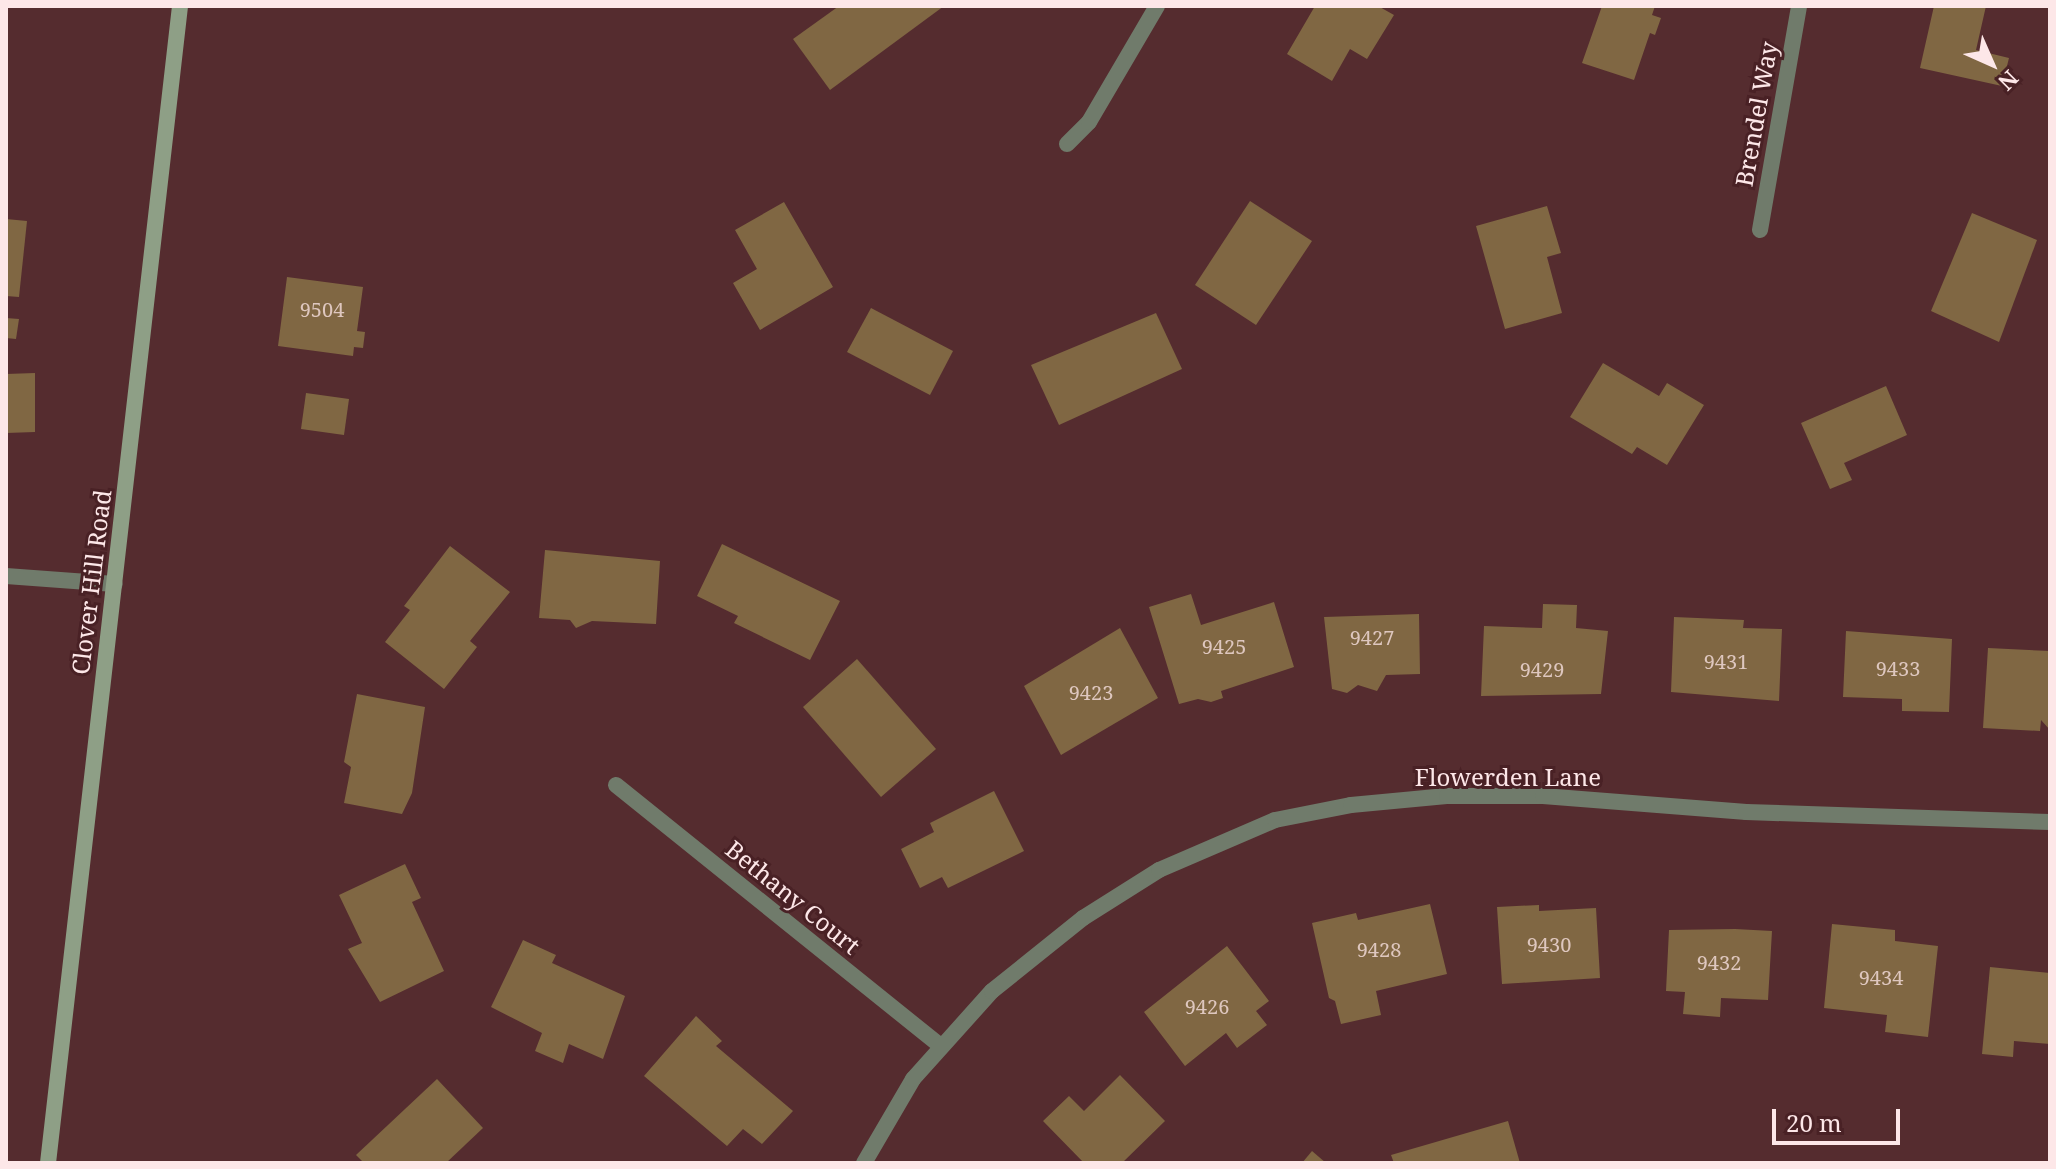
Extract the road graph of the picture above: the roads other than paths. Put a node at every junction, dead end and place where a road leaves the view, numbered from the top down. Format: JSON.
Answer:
{"nodes":[{"id":1,"x":180,"y":6,"type":"edge"},
{"id":2,"x":1157,"y":6,"type":"edge"},
{"id":3,"x":1799,"y":6,"type":"edge"},
{"id":4,"x":1067,"y":144,"type":"dead end"},
{"id":5,"x":1760,"y":230,"type":"dead end"},
{"id":6,"x":6,"y":576,"type":"edge"},
{"id":7,"x":115,"y":584,"type":"junction"},
{"id":8,"x":616,"y":785,"type":"dead end"},
{"id":9,"x":2050,"y":822,"type":"edge"},
{"id":10,"x":939,"y":1045,"type":"junction"},
{"id":11,"x":48,"y":1163,"type":"edge"},
{"id":12,"x":864,"y":1163,"type":"edge"}],
"edges":[{"from":1,"to":7,"type":"street","name":"Clover Hill Road"},
{"from":2,"to":4,"type":"street"},
{"from":3,"to":5,"type":"street","name":"Brendel Way"},
{"from":6,"to":7,"type":"street"},
{"from":7,"to":11,"type":"street","name":"Clover Hill Road"},
{"from":8,"to":10,"type":"street","name":"Bethany Court"},
{"from":9,"to":10,"type":"street","name":"Flowerden Lane"},
{"from":10,"to":12,"type":"street","name":"Flowerden Lane"}]}
